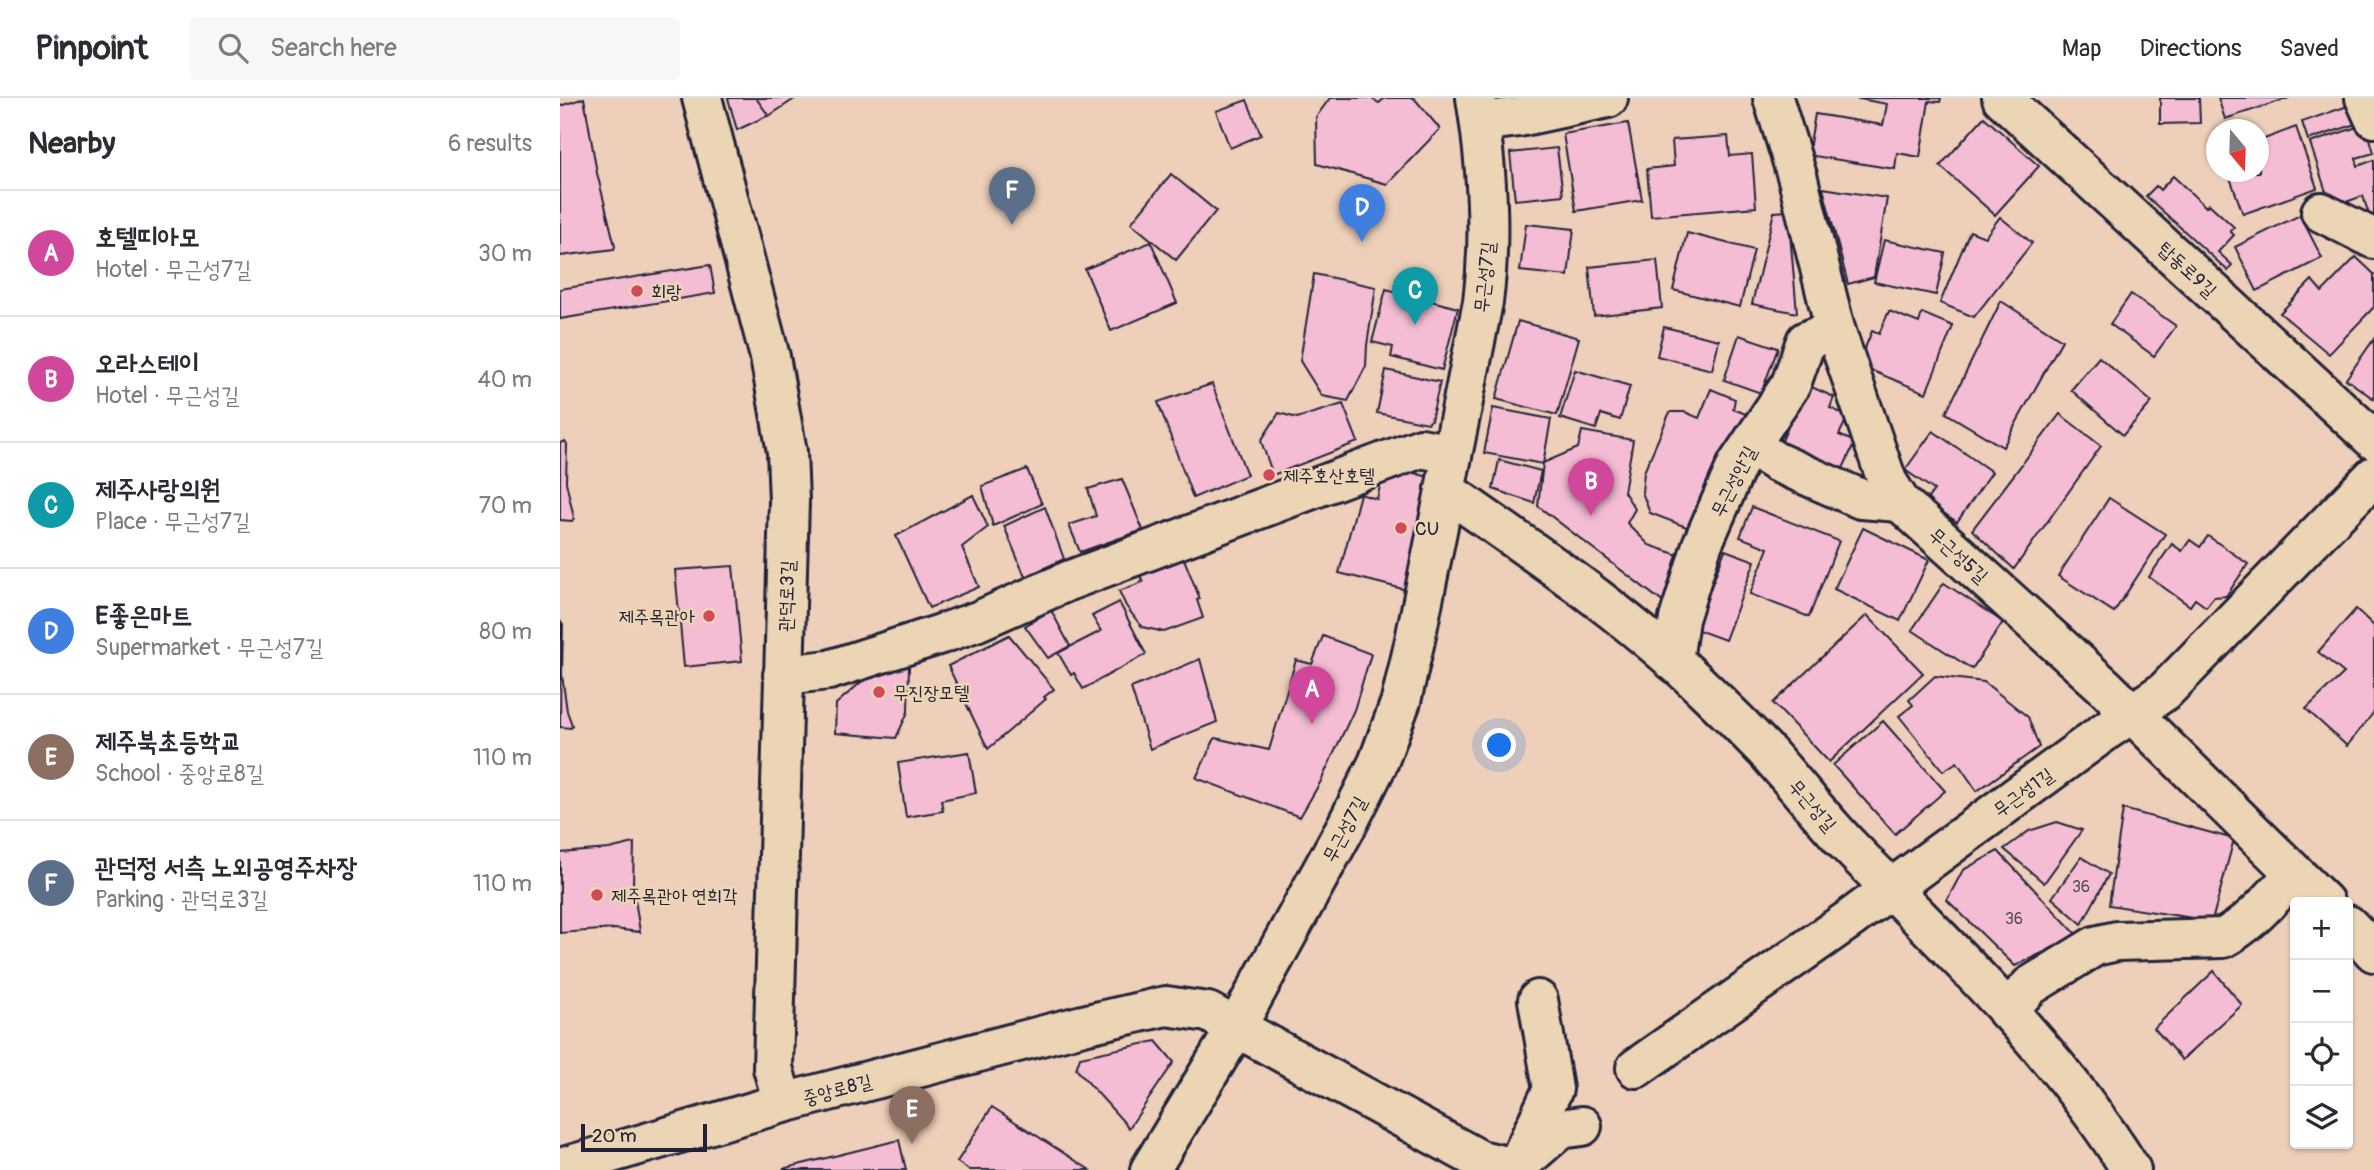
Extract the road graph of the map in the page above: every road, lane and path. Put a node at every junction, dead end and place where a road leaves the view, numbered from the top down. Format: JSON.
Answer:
{"nodes":[{"id":1,"x":702,"y":98,"type":"edge"},
{"id":2,"x":1608,"y":98,"type":"edge"},
{"id":3,"x":1773,"y":98,"type":"edge"},
{"id":4,"x":2002,"y":98,"type":"edge"},
{"id":5,"x":2365,"y":98,"type":"edge"},
{"id":6,"x":1478,"y":110,"type":"edge"},
{"id":7,"x":2374,"y":118,"type":"edge"},
{"id":8,"x":2321,"y":212,"type":"dead end"},
{"id":9,"x":2374,"y":239,"type":"edge"},
{"id":10,"x":1835,"y":329,"type":"junction"},
{"id":11,"x":2374,"y":440,"type":"edge"},
{"id":12,"x":1751,"y":446,"type":"junction"},
{"id":13,"x":1449,"y":472,"type":"junction"},
{"id":14,"x":2374,"y":476,"type":"edge"},
{"id":15,"x":1900,"y":502,"type":"junction"},
{"id":16,"x":1672,"y":661,"type":"junction"},
{"id":17,"x":783,"y":675,"type":"junction"},
{"id":18,"x":2132,"y":714,"type":"junction"},
{"id":19,"x":2295,"y":874,"type":"junction"},
{"id":20,"x":1892,"y":888,"type":"junction"},
{"id":21,"x":2319,"y":897,"type":"edge"},
{"id":22,"x":2353,"y":931,"type":"edge"},
{"id":23,"x":2374,"y":952,"type":"edge"},
{"id":24,"x":1538,"y":1000,"type":"dead end"},
{"id":25,"x":2007,"y":1011,"type":"junction"},
{"id":26,"x":1236,"y":1028,"type":"junction"},
{"id":27,"x":1636,"y":1068,"type":"dead end"},
{"id":28,"x":783,"y":1103,"type":"junction"},
{"id":29,"x":1582,"y":1126,"type":"dead end"},
{"id":30,"x":560,"y":1168,"type":"edge"},
{"id":31,"x":1516,"y":1169,"type":"edge"},
{"id":32,"x":1150,"y":1170,"type":"edge"},
{"id":33,"x":2131,"y":1170,"type":"edge"}],
"edges":[{"from":1,"to":17,"type":"street","name":"관덕로3길"},
{"from":2,"to":6,"type":"street"},
{"from":3,"to":10,"type":"street","name":"무근성5길"},
{"from":4,"to":11,"type":"street","name":"탑동로9길"},
{"from":5,"to":7,"type":"street"},
{"from":6,"to":13,"type":"street","name":"무근성7길"},
{"from":8,"to":9,"type":"street"},
{"from":10,"to":12,"type":"street","name":"무근성안길"},
{"from":10,"to":15,"type":"street","name":"무근성5길"},
{"from":12,"to":15,"type":"street"},
{"from":12,"to":16,"type":"street","name":"무근성안길"},
{"from":13,"to":16,"type":"street","name":"무근성길"},
{"from":13,"to":17,"type":"street"},
{"from":13,"to":26,"type":"street","name":"무근성7길"},
{"from":14,"to":18,"type":"street","name":"무근성1길"},
{"from":15,"to":18,"type":"street","name":"무근성5길"},
{"from":16,"to":20,"type":"street","name":"무근성길"},
{"from":17,"to":28,"type":"street","name":"관덕로3길"},
{"from":18,"to":19,"type":"street","name":"무근성5길"},
{"from":18,"to":20,"type":"street","name":"무근성1길"},
{"from":19,"to":21,"type":"street","name":"무근성5길"},
{"from":19,"to":25,"type":"street"},
{"from":20,"to":25,"type":"street","name":"무근성길"},
{"from":20,"to":27,"type":"street","name":"무근성1길"},
{"from":22,"to":23,"type":"street"},
{"from":24,"to":31,"type":"street"},
{"from":25,"to":33,"type":"street","name":"무근성길"},
{"from":26,"to":28,"type":"street","name":"중앙로8길"},
{"from":26,"to":31,"type":"street","name":"중앙로8길"},
{"from":26,"to":32,"type":"street","name":"무근성7길"},
{"from":28,"to":30,"type":"street","name":"중앙로8길"},
{"from":29,"to":31,"type":"street"}]}
